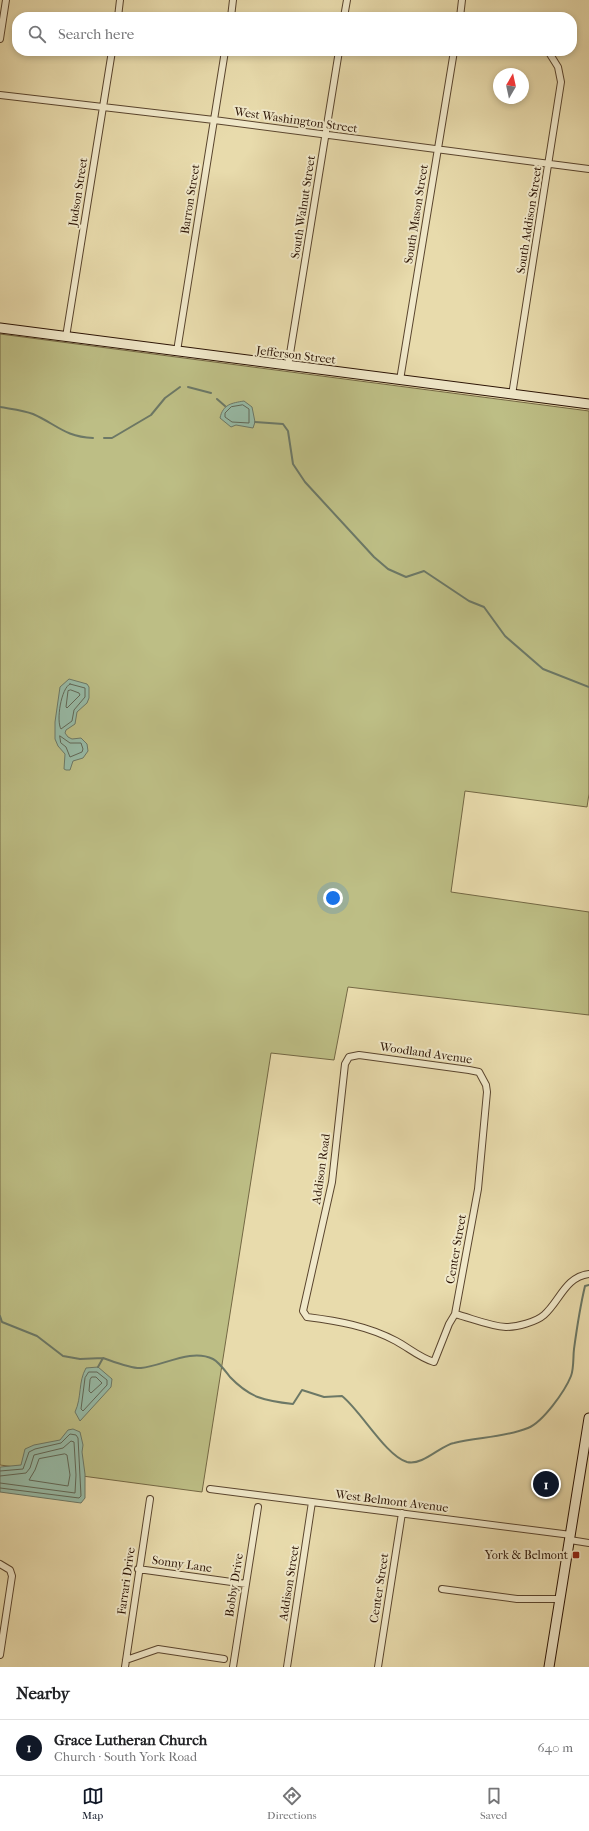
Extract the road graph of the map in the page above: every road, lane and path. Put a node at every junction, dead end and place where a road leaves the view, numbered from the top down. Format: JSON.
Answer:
{"nodes":[{"id":1,"x":6,"y":0,"type":"edge"},
{"id":2,"x":120,"y":0,"type":"edge"},
{"id":3,"x":233,"y":0,"type":"edge"},
{"id":4,"x":347,"y":0,"type":"edge"},
{"id":5,"x":462,"y":0,"type":"edge"},
{"id":6,"x":119,"y":12,"type":"edge"},
{"id":7,"x":232,"y":12,"type":"edge"},
{"id":8,"x":345,"y":12,"type":"edge"},
{"id":9,"x":461,"y":12,"type":"edge"},
{"id":10,"x":0,"y":39,"type":"edge"},
{"id":11,"x":111,"y":56,"type":"edge"},
{"id":12,"x":224,"y":56,"type":"edge"},
{"id":13,"x":338,"y":56,"type":"edge"},
{"id":14,"x":453,"y":56,"type":"edge"},
{"id":15,"x":551,"y":56,"type":"edge"},
{"id":16,"x":0,"y":95,"type":"edge"},
{"id":17,"x":104,"y":107,"type":"junction"},
{"id":18,"x":214,"y":120,"type":"junction"},
{"id":19,"x":325,"y":135,"type":"junction"},
{"id":20,"x":438,"y":150,"type":"junction"},
{"id":21,"x":549,"y":164,"type":"junction"},
{"id":22,"x":589,"y":169,"type":"edge"},
{"id":23,"x":0,"y":328,"type":"edge"},
{"id":24,"x":66,"y":337,"type":"junction"},
{"id":25,"x":177,"y":351,"type":"junction"},
{"id":26,"x":288,"y":366,"type":"junction"},
{"id":27,"x":400,"y":380,"type":"junction"},
{"id":28,"x":512,"y":395,"type":"junction"},
{"id":29,"x":589,"y":404,"type":"edge"},
{"id":30,"x":350,"y":1057,"type":"joint"},
{"id":31,"x":487,"y":1092,"type":"joint"},
{"id":32,"x":589,"y":1274,"type":"edge"},
{"id":33,"x":455,"y":1314,"type":"junction"},
{"id":34,"x":396,"y":1341,"type":"joint"},
{"id":35,"x":589,"y":1418,"type":"edge"},
{"id":36,"x":210,"y":1490,"type":"dead end"},
{"id":37,"x":150,"y":1498,"type":"dead end"},
{"id":38,"x":312,"y":1502,"type":"junction"},
{"id":39,"x":258,"y":1507,"type":"dead end"},
{"id":40,"x":402,"y":1513,"type":"junction"},
{"id":41,"x":570,"y":1538,"type":"junction"},
{"id":42,"x":589,"y":1543,"type":"edge"},
{"id":43,"x":0,"y":1564,"type":"edge"},
{"id":44,"x":138,"y":1569,"type":"junction"},
{"id":45,"x":246,"y":1584,"type":"junction"},
{"id":46,"x":442,"y":1589,"type":"dead end"},
{"id":47,"x":560,"y":1600,"type":"junction"},
{"id":48,"x":0,"y":1655,"type":"edge"},
{"id":49,"x":224,"y":1659,"type":"dead end"},
{"id":50,"x":126,"y":1660,"type":"junction"},
{"id":51,"x":125,"y":1667,"type":"edge"},
{"id":52,"x":233,"y":1667,"type":"edge"},
{"id":53,"x":287,"y":1667,"type":"edge"},
{"id":54,"x":378,"y":1667,"type":"edge"},
{"id":55,"x":549,"y":1667,"type":"edge"}],
"edges":[{"from":1,"to":10,"type":"street"},
{"from":2,"to":6,"type":"street"},
{"from":3,"to":7,"type":"street"},
{"from":4,"to":8,"type":"street"},
{"from":5,"to":9,"type":"street"},
{"from":11,"to":17,"type":"street","name":"Judson Street"},
{"from":12,"to":18,"type":"street","name":"Barron Street"},
{"from":13,"to":19,"type":"street","name":"South Walnut Street"},
{"from":14,"to":20,"type":"street","name":"South Mason Street"},
{"from":15,"to":21,"type":"street","name":"South Addison Street"},
{"from":16,"to":17,"type":"street","name":"West Washington Street"},
{"from":17,"to":18,"type":"street","name":"West Washington Street"},
{"from":17,"to":24,"type":"street","name":"Judson Street"},
{"from":18,"to":19,"type":"street","name":"West Washington Street"},
{"from":18,"to":25,"type":"street","name":"Barron Street"},
{"from":19,"to":20,"type":"street","name":"West Washington Street"},
{"from":19,"to":26,"type":"street","name":"South Walnut Street"},
{"from":20,"to":21,"type":"street","name":"West Washington Street"},
{"from":20,"to":27,"type":"street","name":"South Mason Street"},
{"from":21,"to":22,"type":"street","name":"West Washington Street"},
{"from":21,"to":28,"type":"street","name":"South Addison Street"},
{"from":23,"to":24,"type":"street","name":"Jefferson Street"},
{"from":24,"to":25,"type":"street","name":"Jefferson Street"},
{"from":25,"to":26,"type":"street","name":"Jefferson Street"},
{"from":26,"to":27,"type":"street","name":"Jefferson Street"},
{"from":27,"to":28,"type":"street","name":"Jefferson Street"},
{"from":28,"to":29,"type":"street","name":"Jefferson Street"},
{"from":30,"to":31,"type":"street","name":"Woodland Avenue"},
{"from":30,"to":34,"type":"street","name":"Addison Road"},
{"from":31,"to":33,"type":"street","name":"Center Street"},
{"from":32,"to":33,"type":"street"},
{"from":33,"to":34,"type":"street","name":"Center Street"},
{"from":35,"to":41,"type":"street"},
{"from":36,"to":38,"type":"street","name":"West Belmont Avenue"},
{"from":37,"to":44,"type":"street","name":"Farrari Drive"},
{"from":38,"to":40,"type":"street","name":"West Belmont Avenue"},
{"from":38,"to":53,"type":"street","name":"Addison Street"},
{"from":39,"to":45,"type":"street","name":"Bobby Drive"},
{"from":40,"to":41,"type":"street","name":"West Belmont Avenue"},
{"from":40,"to":54,"type":"street","name":"Center Street"},
{"from":41,"to":42,"type":"street","name":"West Belmont Avenue"},
{"from":41,"to":47,"type":"street"},
{"from":43,"to":48,"type":"street"},
{"from":44,"to":45,"type":"street","name":"Sonny Lane"},
{"from":44,"to":50,"type":"street","name":"Farrari Drive"},
{"from":45,"to":52,"type":"street","name":"Bobby Drive"},
{"from":46,"to":47,"type":"street"},
{"from":47,"to":55,"type":"street"},
{"from":49,"to":50,"type":"street"},
{"from":50,"to":51,"type":"street","name":"Farrari Drive"}]}
